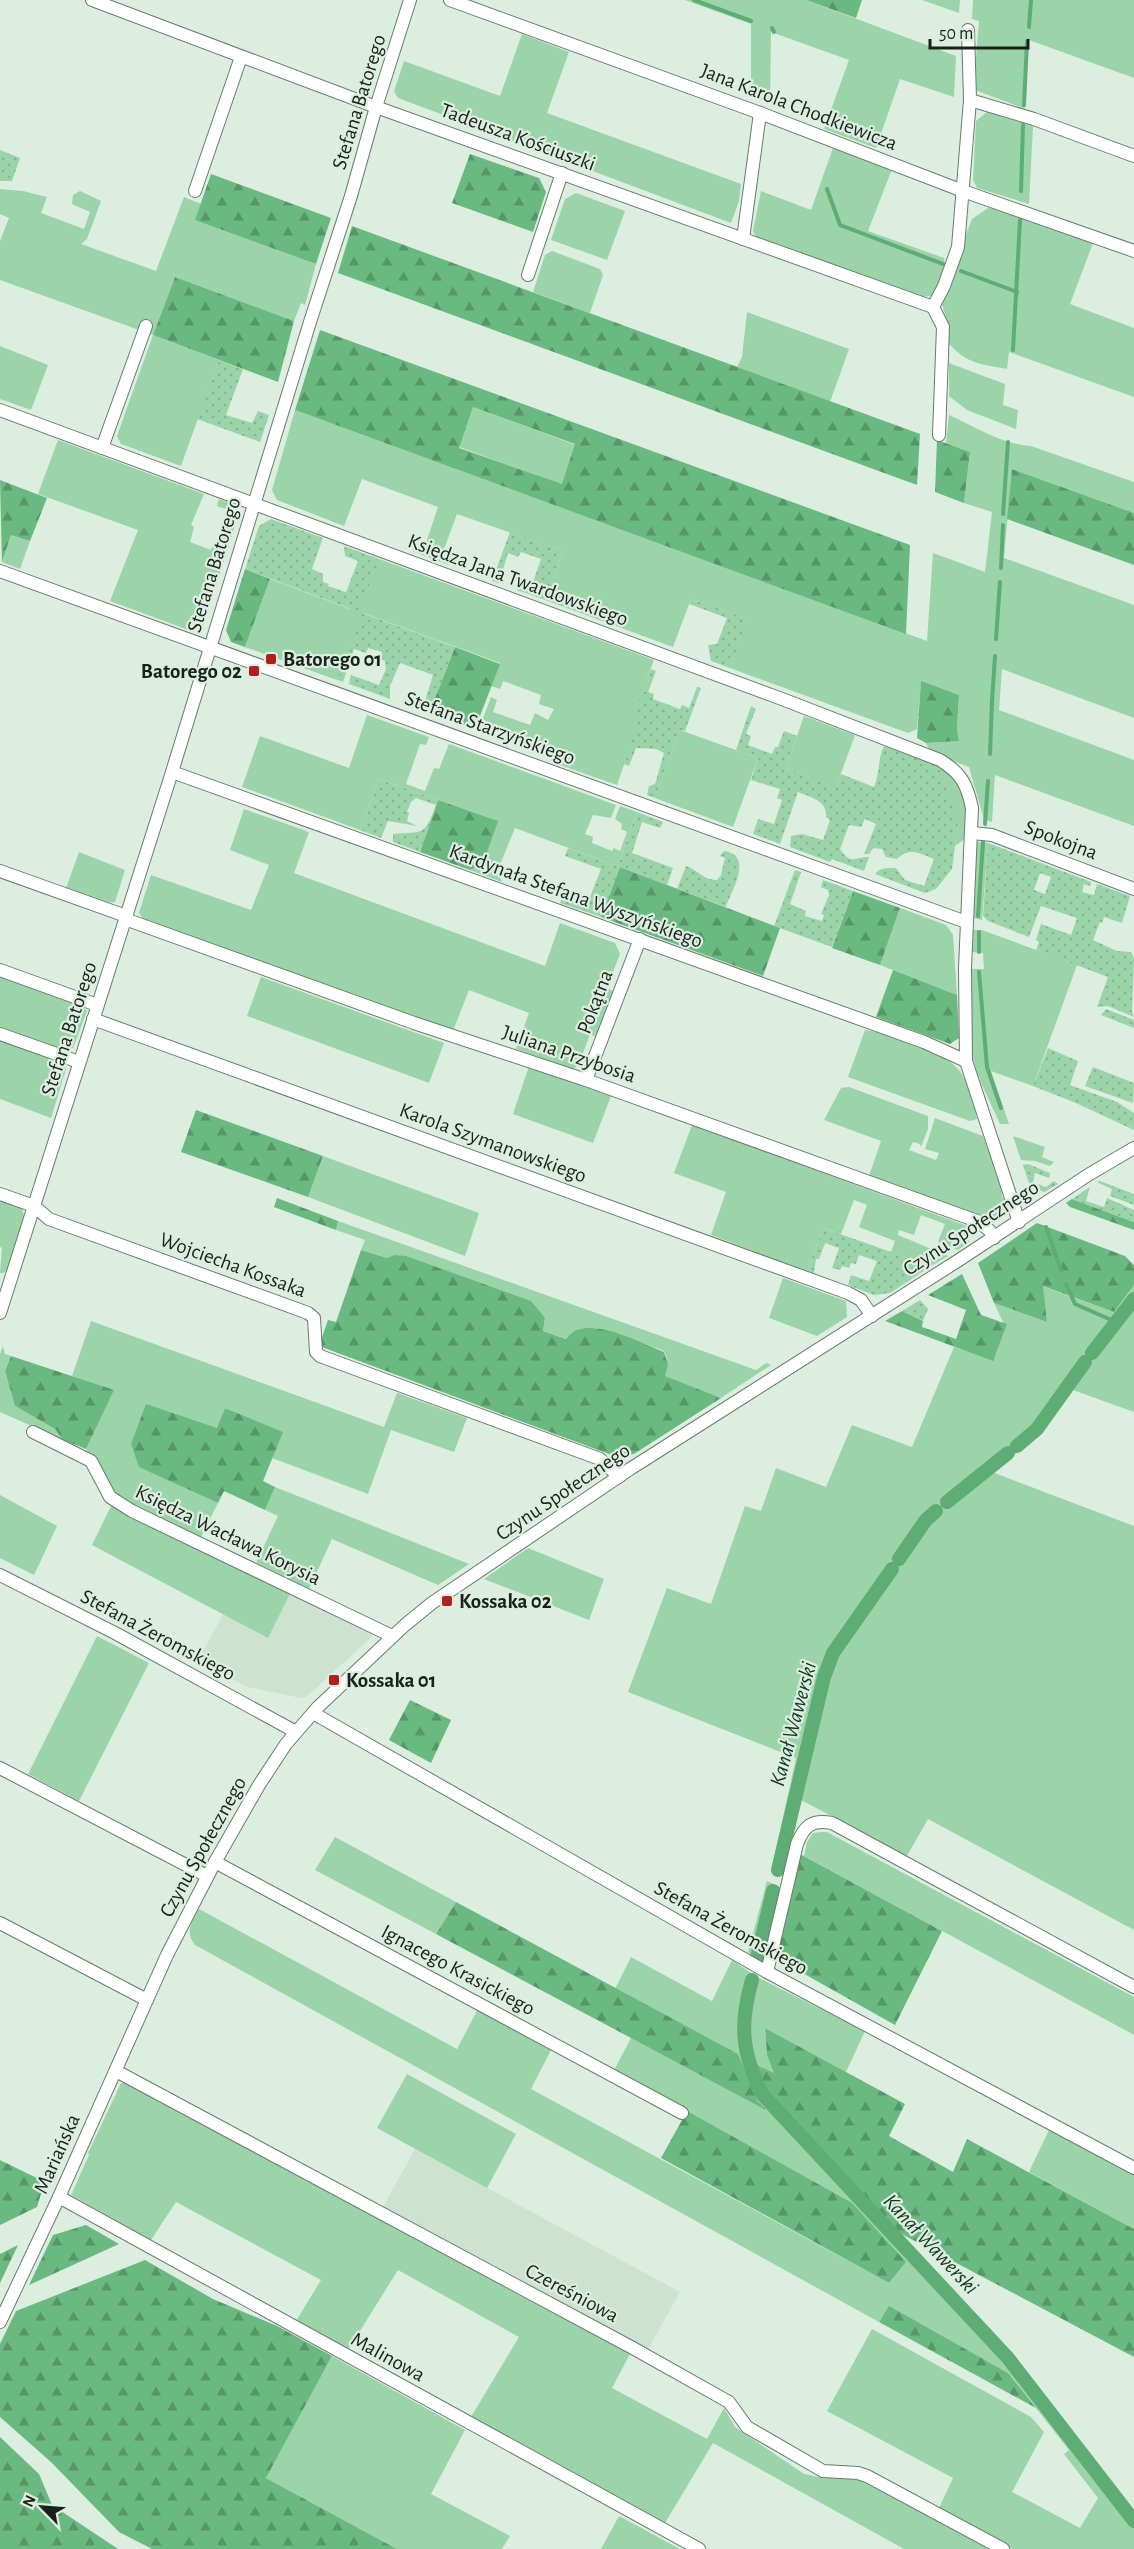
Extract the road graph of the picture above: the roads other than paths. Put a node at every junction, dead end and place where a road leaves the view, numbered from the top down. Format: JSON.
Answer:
{"nodes":[{"id":1,"x":92,"y":0,"type":"edge"},
{"id":2,"x":410,"y":0,"type":"edge"},
{"id":3,"x":450,"y":0,"type":"edge"},
{"id":4,"x":968,"y":30,"type":"dead end"},
{"id":5,"x":241,"y":57,"type":"junction"},
{"id":6,"x":970,"y":100,"type":"junction"},
{"id":7,"x":376,"y":107,"type":"junction"},
{"id":8,"x":760,"y":113,"type":"junction"},
{"id":9,"x":1134,"y":156,"type":"edge"},
{"id":10,"x":562,"y":173,"type":"junction"},
{"id":11,"x":195,"y":191,"type":"dead end"},
{"id":12,"x":963,"y":191,"type":"junction"},
{"id":13,"x":743,"y":239,"type":"junction"},
{"id":14,"x":1134,"y":250,"type":"edge"},
{"id":15,"x":528,"y":276,"type":"dead end"},
{"id":16,"x":933,"y":307,"type":"junction"},
{"id":17,"x":146,"y":326,"type":"dead end"},
{"id":18,"x":0,"y":410,"type":"edge"},
{"id":19,"x":939,"y":435,"type":"dead end"},
{"id":20,"x":102,"y":448,"type":"junction"},
{"id":21,"x":253,"y":503,"type":"junction"},
{"id":22,"x":0,"y":571,"type":"edge"},
{"id":23,"x":209,"y":648,"type":"junction"},
{"id":24,"x":171,"y":772,"type":"junction"},
{"id":25,"x":972,"y":833,"type":"junction"},
{"id":26,"x":0,"y":871,"type":"edge"},
{"id":27,"x":1134,"y":889,"type":"edge"},
{"id":28,"x":125,"y":918,"type":"junction"},
{"id":29,"x":966,"y":922,"type":"junction"},
{"id":30,"x":640,"y":939,"type":"junction"},
{"id":31,"x":0,"y":970,"type":"edge"},
{"id":32,"x":97,"y":1005,"type":"junction"},
{"id":33,"x":93,"y":1019,"type":"junction"},
{"id":34,"x":0,"y":1034,"type":"edge"},
{"id":35,"x":966,"y":1061,"type":"junction"},
{"id":36,"x":79,"y":1062,"type":"junction"},
{"id":37,"x":586,"y":1080,"type":"junction"},
{"id":38,"x":1134,"y":1148,"type":"edge"},
{"id":39,"x":0,"y":1194,"type":"edge"},
{"id":40,"x":34,"y":1206,"type":"junction"},
{"id":41,"x":1019,"y":1222,"type":"junction"},
{"id":42,"x":994,"y":1238,"type":"junction"},
{"id":43,"x":0,"y":1313,"type":"edge"},
{"id":44,"x":872,"y":1316,"type":"junction"},
{"id":45,"x":33,"y":1432,"type":"dead end"},
{"id":46,"x":620,"y":1477,"type":"junction"},
{"id":47,"x":0,"y":1575,"type":"edge"},
{"id":48,"x":393,"y":1636,"type":"junction"},
{"id":49,"x":313,"y":1713,"type":"junction"},
{"id":50,"x":296,"y":1732,"type":"junction"},
{"id":51,"x":0,"y":1768,"type":"edge"},
{"id":52,"x":215,"y":1862,"type":"junction"},
{"id":53,"x":207,"y":1876,"type":"junction"},
{"id":54,"x":0,"y":1923,"type":"edge"},
{"id":55,"x":767,"y":1972,"type":"junction"},
{"id":56,"x":1134,"y":1987,"type":"edge"},
{"id":57,"x":147,"y":2000,"type":"junction"},
{"id":58,"x":116,"y":2071,"type":"junction"},
{"id":59,"x":682,"y":2113,"type":"dead end"},
{"id":60,"x":1134,"y":2168,"type":"edge"},
{"id":61,"x":60,"y":2197,"type":"junction"},
{"id":62,"x":0,"y":2322,"type":"edge"},
{"id":63,"x":699,"y":2549,"type":"edge"},
{"id":64,"x":1003,"y":2549,"type":"edge"}],
"edges":[{"from":1,"to":5,"type":"street","name":"Tadeusza Kościuszki"},
{"from":2,"to":7,"type":"street","name":"Stefana Batorego"},
{"from":3,"to":8,"type":"street","name":"Jana Karola Chodkiewicza"},
{"from":4,"to":6,"type":"street"},
{"from":5,"to":7,"type":"street","name":"Tadeusza Kościuszki"},
{"from":5,"to":11,"type":"street"},
{"from":6,"to":9,"type":"street"},
{"from":6,"to":12,"type":"street"},
{"from":7,"to":10,"type":"street","name":"Tadeusza Kościuszki"},
{"from":7,"to":21,"type":"street","name":"Stefana Batorego"},
{"from":8,"to":12,"type":"street","name":"Jana Karola Chodkiewicza"},
{"from":8,"to":13,"type":"street"},
{"from":10,"to":13,"type":"street","name":"Tadeusza Kościuszki"},
{"from":10,"to":15,"type":"street"},
{"from":12,"to":14,"type":"street","name":"Jana Karola Chodkiewicza"},
{"from":12,"to":16,"type":"street"},
{"from":13,"to":16,"type":"street","name":"Tadeusza Kościuszki"},
{"from":16,"to":19,"type":"street"},
{"from":17,"to":20,"type":"street"},
{"from":18,"to":20,"type":"street","name":"Księdza Jana Twardowskiego"},
{"from":20,"to":21,"type":"street","name":"Księdza Jana Twardowskiego"},
{"from":21,"to":23,"type":"street","name":"Stefana Batorego"},
{"from":21,"to":25,"type":"street","name":"Księdza Jana Twardowskiego"},
{"from":22,"to":23,"type":"street","name":"Stefana Starzyńskiego"},
{"from":23,"to":24,"type":"street","name":"Stefana Batorego"},
{"from":23,"to":29,"type":"street","name":"Stefana Starzyńskiego"},
{"from":24,"to":28,"type":"street","name":"Stefana Batorego"},
{"from":24,"to":30,"type":"street","name":"Kardynała Stefana Wyszyńskiego"},
{"from":25,"to":27,"type":"street","name":"Spokojna"},
{"from":25,"to":29,"type":"street"},
{"from":26,"to":28,"type":"street","name":"Juliana Przybosia"},
{"from":28,"to":32,"type":"street","name":"Stefana Batorego"},
{"from":28,"to":37,"type":"street","name":"Juliana Przybosia"},
{"from":29,"to":35,"type":"street"},
{"from":30,"to":35,"type":"street","name":"Kardynała Stefana Wyszyńskiego"},
{"from":30,"to":37,"type":"street","name":"Pokątna"},
{"from":31,"to":32,"type":"street"},
{"from":32,"to":33,"type":"street","name":"Stefana Batorego"},
{"from":33,"to":36,"type":"street","name":"Stefana Batorego"},
{"from":33,"to":44,"type":"street","name":"Karola Szymanowskiego"},
{"from":34,"to":36,"type":"street"},
{"from":35,"to":41,"type":"street"},
{"from":36,"to":40,"type":"street","name":"Stefana Batorego"},
{"from":37,"to":42,"type":"street","name":"Juliana Przybosia"},
{"from":38,"to":41,"type":"street","name":"Czynu Społecznego"},
{"from":39,"to":40,"type":"street","name":"Wojciecha Kossaka"},
{"from":40,"to":43,"type":"street","name":"Stefana Batorego"},
{"from":40,"to":46,"type":"street","name":"Wojciecha Kossaka"},
{"from":41,"to":42,"type":"street","name":"Czynu Społecznego"},
{"from":42,"to":44,"type":"street","name":"Czynu Społecznego"},
{"from":44,"to":46,"type":"street","name":"Czynu Społecznego"},
{"from":45,"to":48,"type":"street","name":"Księdza Wacława Korysia"},
{"from":46,"to":48,"type":"street","name":"Czynu Społecznego"},
{"from":47,"to":50,"type":"street","name":"Stefana Żeromskiego"},
{"from":48,"to":49,"type":"street","name":"Czynu Społecznego"},
{"from":49,"to":50,"type":"street","name":"Czynu Społecznego"},
{"from":49,"to":55,"type":"street","name":"Stefana Żeromskiego"},
{"from":50,"to":52,"type":"street","name":"Czynu Społecznego"},
{"from":51,"to":53,"type":"street"},
{"from":52,"to":53,"type":"street","name":"Czynu Społecznego"},
{"from":52,"to":59,"type":"street","name":"Ignacego Krasickiego"},
{"from":53,"to":57,"type":"street","name":"Czynu Społecznego"},
{"from":54,"to":57,"type":"street"},
{"from":55,"to":56,"type":"street"},
{"from":55,"to":60,"type":"street","name":"Stefana Żeromskiego"},
{"from":57,"to":58,"type":"street","name":"Mariańska"},
{"from":58,"to":61,"type":"street","name":"Mariańska"},
{"from":58,"to":64,"type":"street","name":"Czereśniowa"},
{"from":61,"to":62,"type":"street","name":"Mariańska"},
{"from":61,"to":63,"type":"street","name":"Malinowa"}]}
